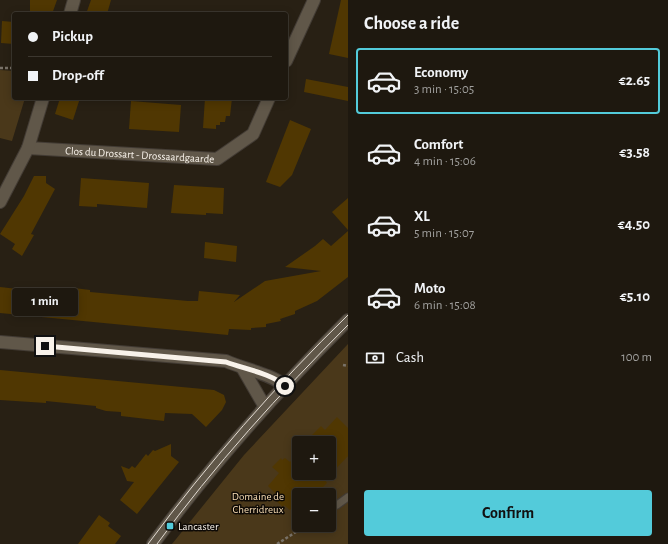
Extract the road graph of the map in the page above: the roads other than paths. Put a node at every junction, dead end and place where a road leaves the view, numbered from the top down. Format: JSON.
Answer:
{"nodes":[{"id":1,"x":74,"y":0,"type":"edge"},
{"id":2,"x":314,"y":0,"type":"edge"},
{"id":3,"x":71,"y":12,"type":"edge"},
{"id":4,"x":288,"y":57,"type":"edge"},
{"id":5,"x":42,"y":100,"type":"edge"},
{"id":6,"x":268,"y":100,"type":"edge"},
{"id":7,"x":28,"y":148,"type":"junction"},
{"id":8,"x":0,"y":202,"type":"edge"},
{"id":9,"x":348,"y":320,"type":"edge"},
{"id":10,"x":0,"y":342,"type":"edge"},
{"id":11,"x":243,"y":369,"type":"junction"},
{"id":12,"x":285,"y":386,"type":"junction"},
{"id":13,"x":265,"y":407,"type":"junction"},
{"id":14,"x":348,"y":497,"type":"edge"},
{"id":15,"x":337,"y":505,"type":"dead end"},
{"id":16,"x":153,"y":544,"type":"edge"}],
"edges":[{"from":1,"to":3,"type":"street"},
{"from":2,"to":4,"type":"street"},
{"from":5,"to":7,"type":"street"},
{"from":6,"to":7,"type":"street","name":"Clos du Drossart - Drossaardgaarde"},
{"from":7,"to":8,"type":"street"},
{"from":9,"to":12,"type":"street"},
{"from":10,"to":11,"type":"street"},
{"from":11,"to":12,"type":"street"},
{"from":11,"to":13,"type":"street"},
{"from":12,"to":13,"type":"street"},
{"from":13,"to":16,"type":"street"},
{"from":14,"to":15,"type":"lane"}]}
